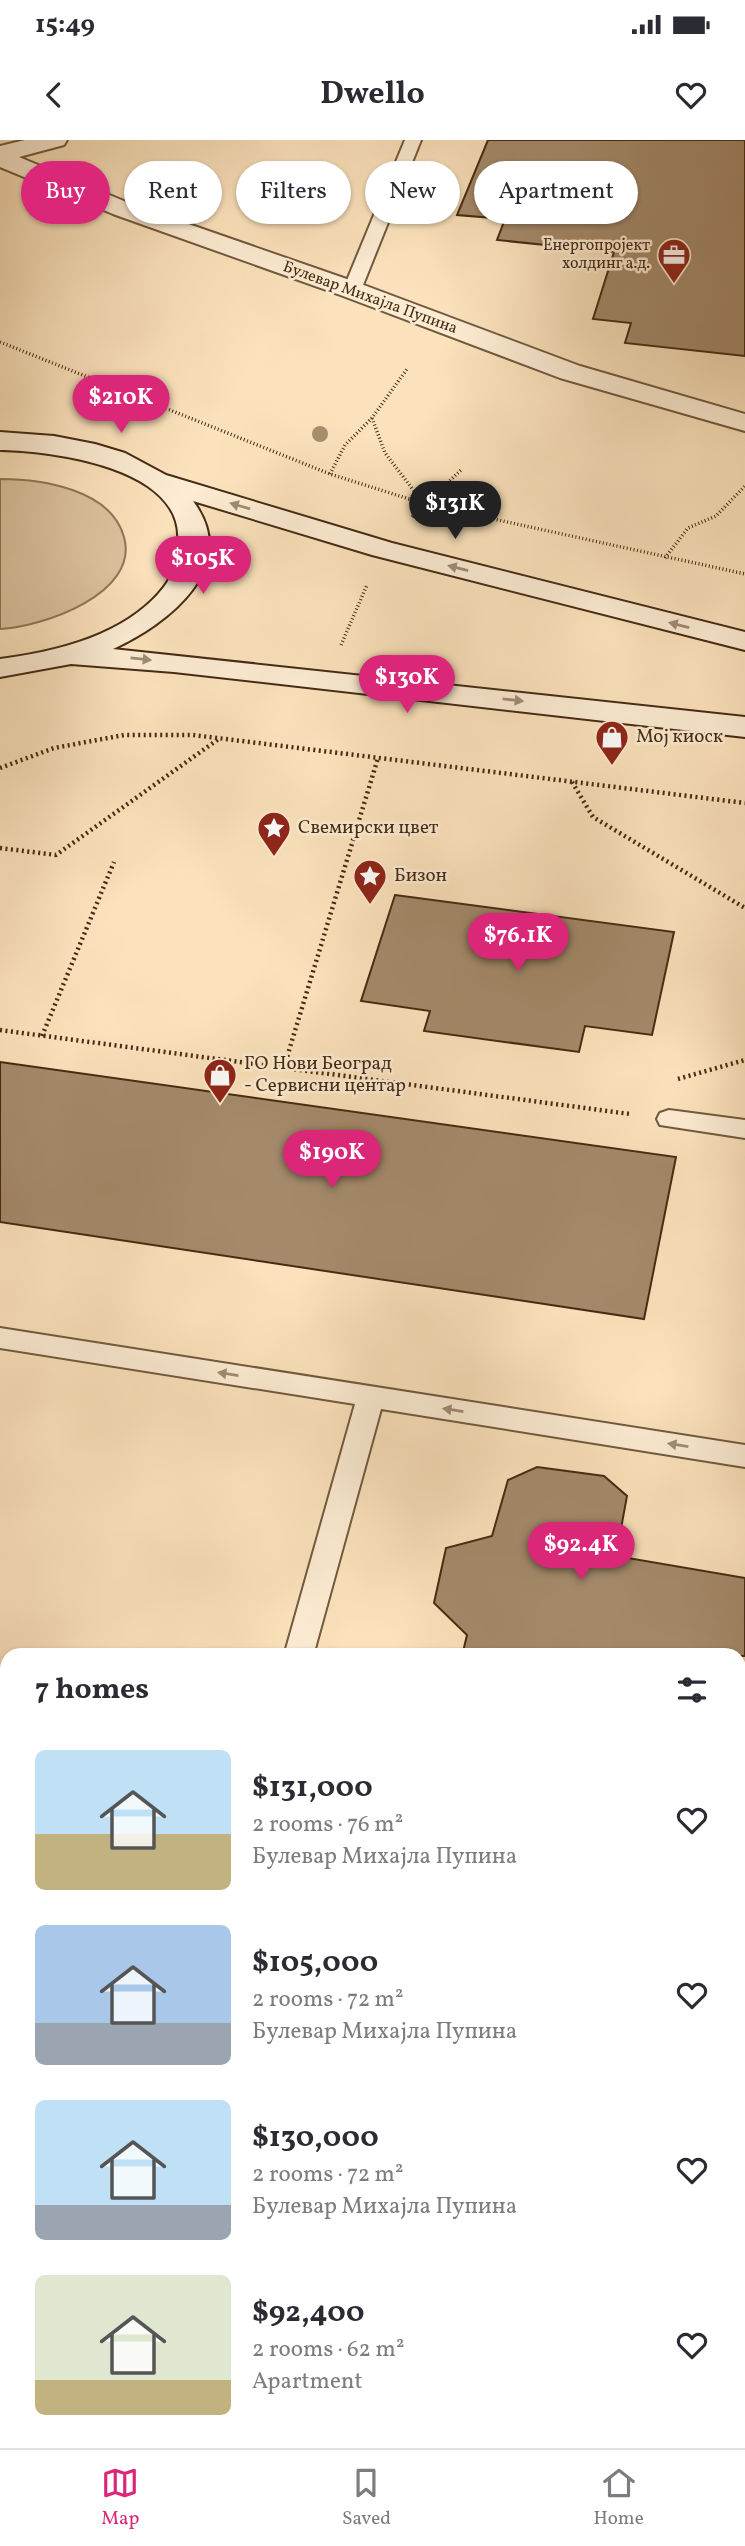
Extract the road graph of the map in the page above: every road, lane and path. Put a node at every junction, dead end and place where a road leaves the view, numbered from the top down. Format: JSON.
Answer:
{"nodes":[{"id":1,"x":55,"y":140,"type":"edge"},
{"id":2,"x":412,"y":140,"type":"edge"},
{"id":3,"x":0,"y":156,"type":"edge"},
{"id":4,"x":352,"y":290,"type":"junction"},
{"id":5,"x":0,"y":342,"type":"edge"},
{"id":6,"x":407,"y":369,"type":"dead end"},
{"id":7,"x":0,"y":413,"type":"edge"},
{"id":8,"x":372,"y":418,"type":"junction"},
{"id":9,"x":745,"y":423,"type":"edge"},
{"id":10,"x":0,"y":441,"type":"edge"},
{"id":11,"x":62,"y":445,"type":"junction"},
{"id":12,"x":463,"y":469,"type":"dead end"},
{"id":13,"x":330,"y":474,"type":"junction"},
{"id":14,"x":157,"y":481,"type":"junction"},
{"id":15,"x":745,"y":486,"type":"edge"},
{"id":16,"x":425,"y":504,"type":"junction"},
{"id":17,"x":666,"y":558,"type":"junction"},
{"id":18,"x":745,"y":574,"type":"edge"},
{"id":19,"x":370,"y":577,"type":"dead end"},
{"id":20,"x":745,"y":641,"type":"edge"},
{"id":21,"x":338,"y":649,"type":"dead end"},
{"id":22,"x":73,"y":655,"type":"junction"},
{"id":23,"x":0,"y":668,"type":"edge"},
{"id":24,"x":745,"y":727,"type":"edge"},
{"id":25,"x":220,"y":738,"type":"junction"},
{"id":26,"x":378,"y":758,"type":"junction"},
{"id":27,"x":0,"y":768,"type":"edge"},
{"id":28,"x":572,"y":782,"type":"junction"},
{"id":29,"x":745,"y":803,"type":"edge"},
{"id":30,"x":0,"y":848,"type":"edge"},
{"id":31,"x":114,"y":862,"type":"dead end"},
{"id":32,"x":745,"y":908,"type":"edge"},
{"id":33,"x":0,"y":1030,"type":"edge"},
{"id":34,"x":43,"y":1036,"type":"junction"},
{"id":35,"x":745,"y":1060,"type":"edge"},
{"id":36,"x":284,"y":1067,"type":"junction"},
{"id":37,"x":676,"y":1079,"type":"dead end"},
{"id":38,"x":669,"y":1119,"type":"joint"},
{"id":39,"x":745,"y":1129,"type":"edge"},
{"id":40,"x":0,"y":1338,"type":"edge"},
{"id":41,"x":371,"y":1397,"type":"junction"},
{"id":42,"x":745,"y":1456,"type":"edge"},
{"id":43,"x":300,"y":1648,"type":"edge"}],
"edges":[{"from":1,"to":3,"type":"main road"},
{"from":2,"to":4,"type":"lane"},
{"from":3,"to":4,"type":"main road","name":"Булевар Михајла Пупина"},
{"from":4,"to":9,"type":"main road","name":"Булевар Михајла Пупина"},
{"from":5,"to":13,"type":"path"},
{"from":6,"to":8,"type":"path"},
{"from":7,"to":11,"type":"main road"},
{"from":8,"to":13,"type":"path"},
{"from":8,"to":16,"type":"path"},
{"from":10,"to":11,"type":"main road"},
{"from":11,"to":14,"type":"main road"},
{"from":12,"to":16,"type":"path"},
{"from":13,"to":16,"type":"path"},
{"from":20,"to":14,"type":"main road","one_way":true},
{"from":14,"to":22,"type":"main road"},
{"from":15,"to":17,"type":"path"},
{"from":16,"to":17,"type":"path"},
{"from":17,"to":18,"type":"path"},
{"from":19,"to":21,"type":"path"},
{"from":22,"to":23,"type":"main road"},
{"from":22,"to":24,"type":"main road","one_way":true},
{"from":25,"to":26,"type":"path"},
{"from":25,"to":27,"type":"path"},
{"from":25,"to":30,"type":"path"},
{"from":26,"to":28,"type":"path"},
{"from":26,"to":36,"type":"path"},
{"from":28,"to":29,"type":"path"},
{"from":28,"to":32,"type":"path"},
{"from":31,"to":34,"type":"path"},
{"from":33,"to":34,"type":"path"},
{"from":34,"to":36,"type":"path"},
{"from":35,"to":37,"type":"path"},
{"from":36,"to":38,"type":"path"},
{"from":38,"to":39,"type":"lane"},
{"from":41,"to":40,"type":"lane","one_way":true},
{"from":42,"to":41,"type":"lane","one_way":true},
{"from":41,"to":43,"type":"lane"}]}
